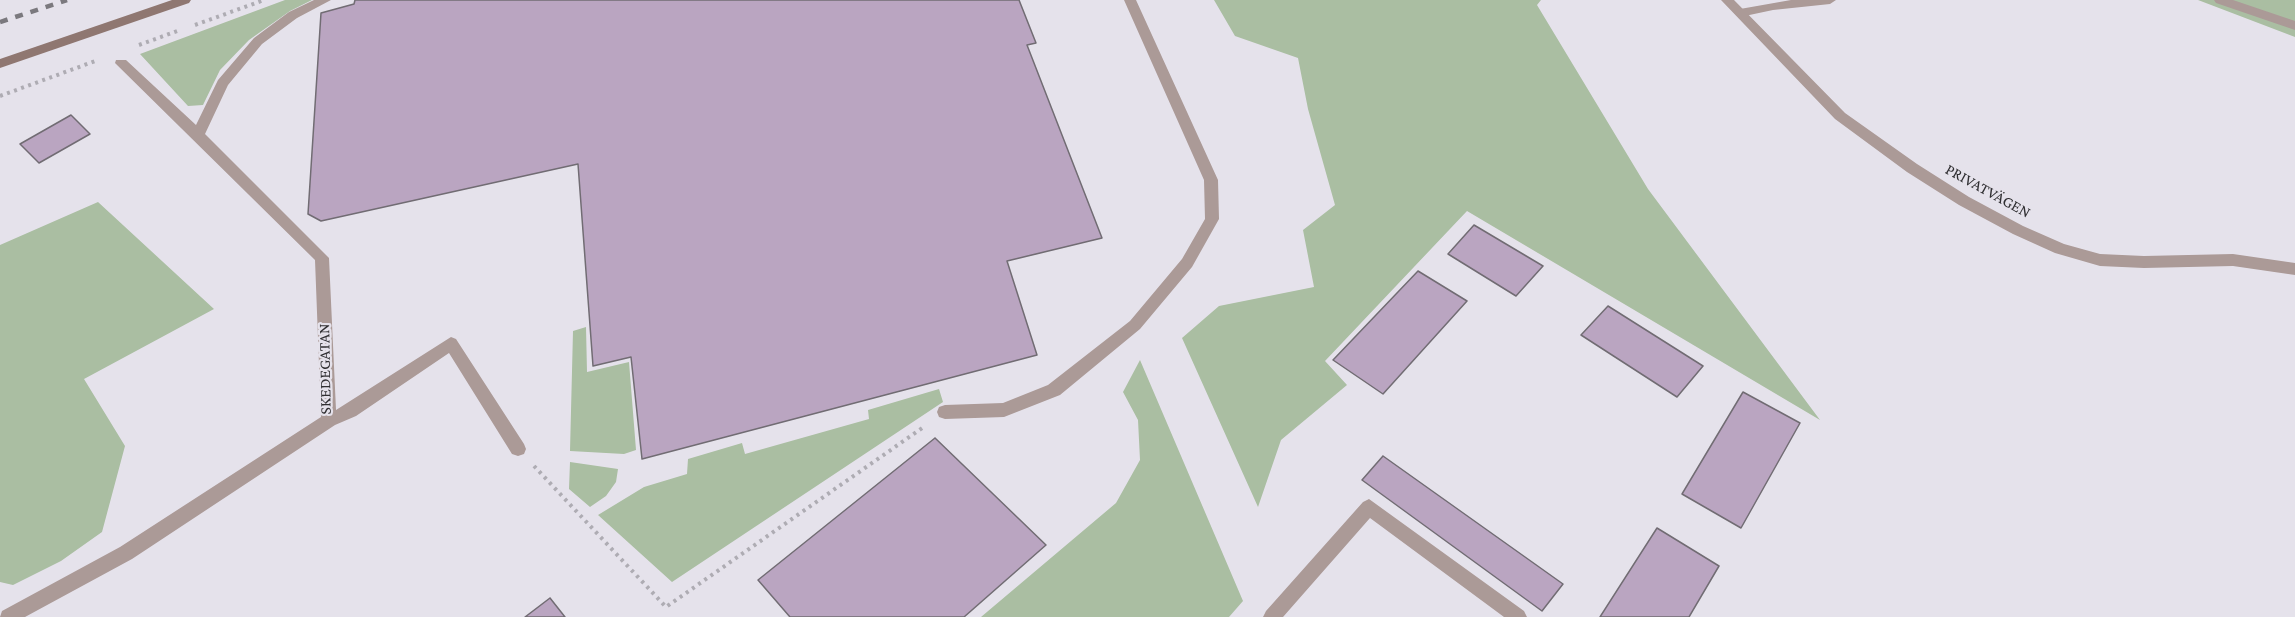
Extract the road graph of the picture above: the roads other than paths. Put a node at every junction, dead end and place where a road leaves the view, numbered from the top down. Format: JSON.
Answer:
{"nodes":[{"id":1,"x":185,"y":0,"type":"edge"},
{"id":2,"x":325,"y":0,"type":"edge"},
{"id":3,"x":1130,"y":0,"type":"edge"},
{"id":4,"x":1727,"y":0,"type":"edge"},
{"id":5,"x":1830,"y":0,"type":"edge"},
{"id":6,"x":2220,"y":0,"type":"edge"},
{"id":7,"x":1740,"y":13,"type":"junction"},
{"id":8,"x":2295,"y":26,"type":"edge"},
{"id":9,"x":121,"y":63,"type":"dead end"},
{"id":10,"x":0,"y":64,"type":"edge"},
{"id":11,"x":198,"y":135,"type":"junction"},
{"id":12,"x":2295,"y":270,"type":"edge"},
{"id":13,"x":945,"y":412,"type":"road end"},
{"id":14,"x":329,"y":420,"type":"junction"},
{"id":15,"x":518,"y":449,"type":"road end"},
{"id":16,"x":8,"y":617,"type":"edge"},
{"id":17,"x":1272,"y":617,"type":"edge"},
{"id":18,"x":1518,"y":617,"type":"edge"}],
"edges":[{"from":1,"to":10,"type":"street"},
{"from":2,"to":11,"type":"street"},
{"from":3,"to":13,"type":"street"},
{"from":4,"to":7,"type":"street","name":"PRIVATVÄGEN"},
{"from":5,"to":7,"type":"street"},
{"from":6,"to":8,"type":"street"},
{"from":7,"to":12,"type":"street","name":"PRIVATVÄGEN"},
{"from":9,"to":11,"type":"street","name":"SKEDEGATAN"},
{"from":11,"to":14,"type":"street","name":"SKEDEGATAN"},
{"from":14,"to":15,"type":"street"},
{"from":14,"to":16,"type":"street","name":"SKEDEGATAN"},
{"from":17,"to":18,"type":"street"}]}
